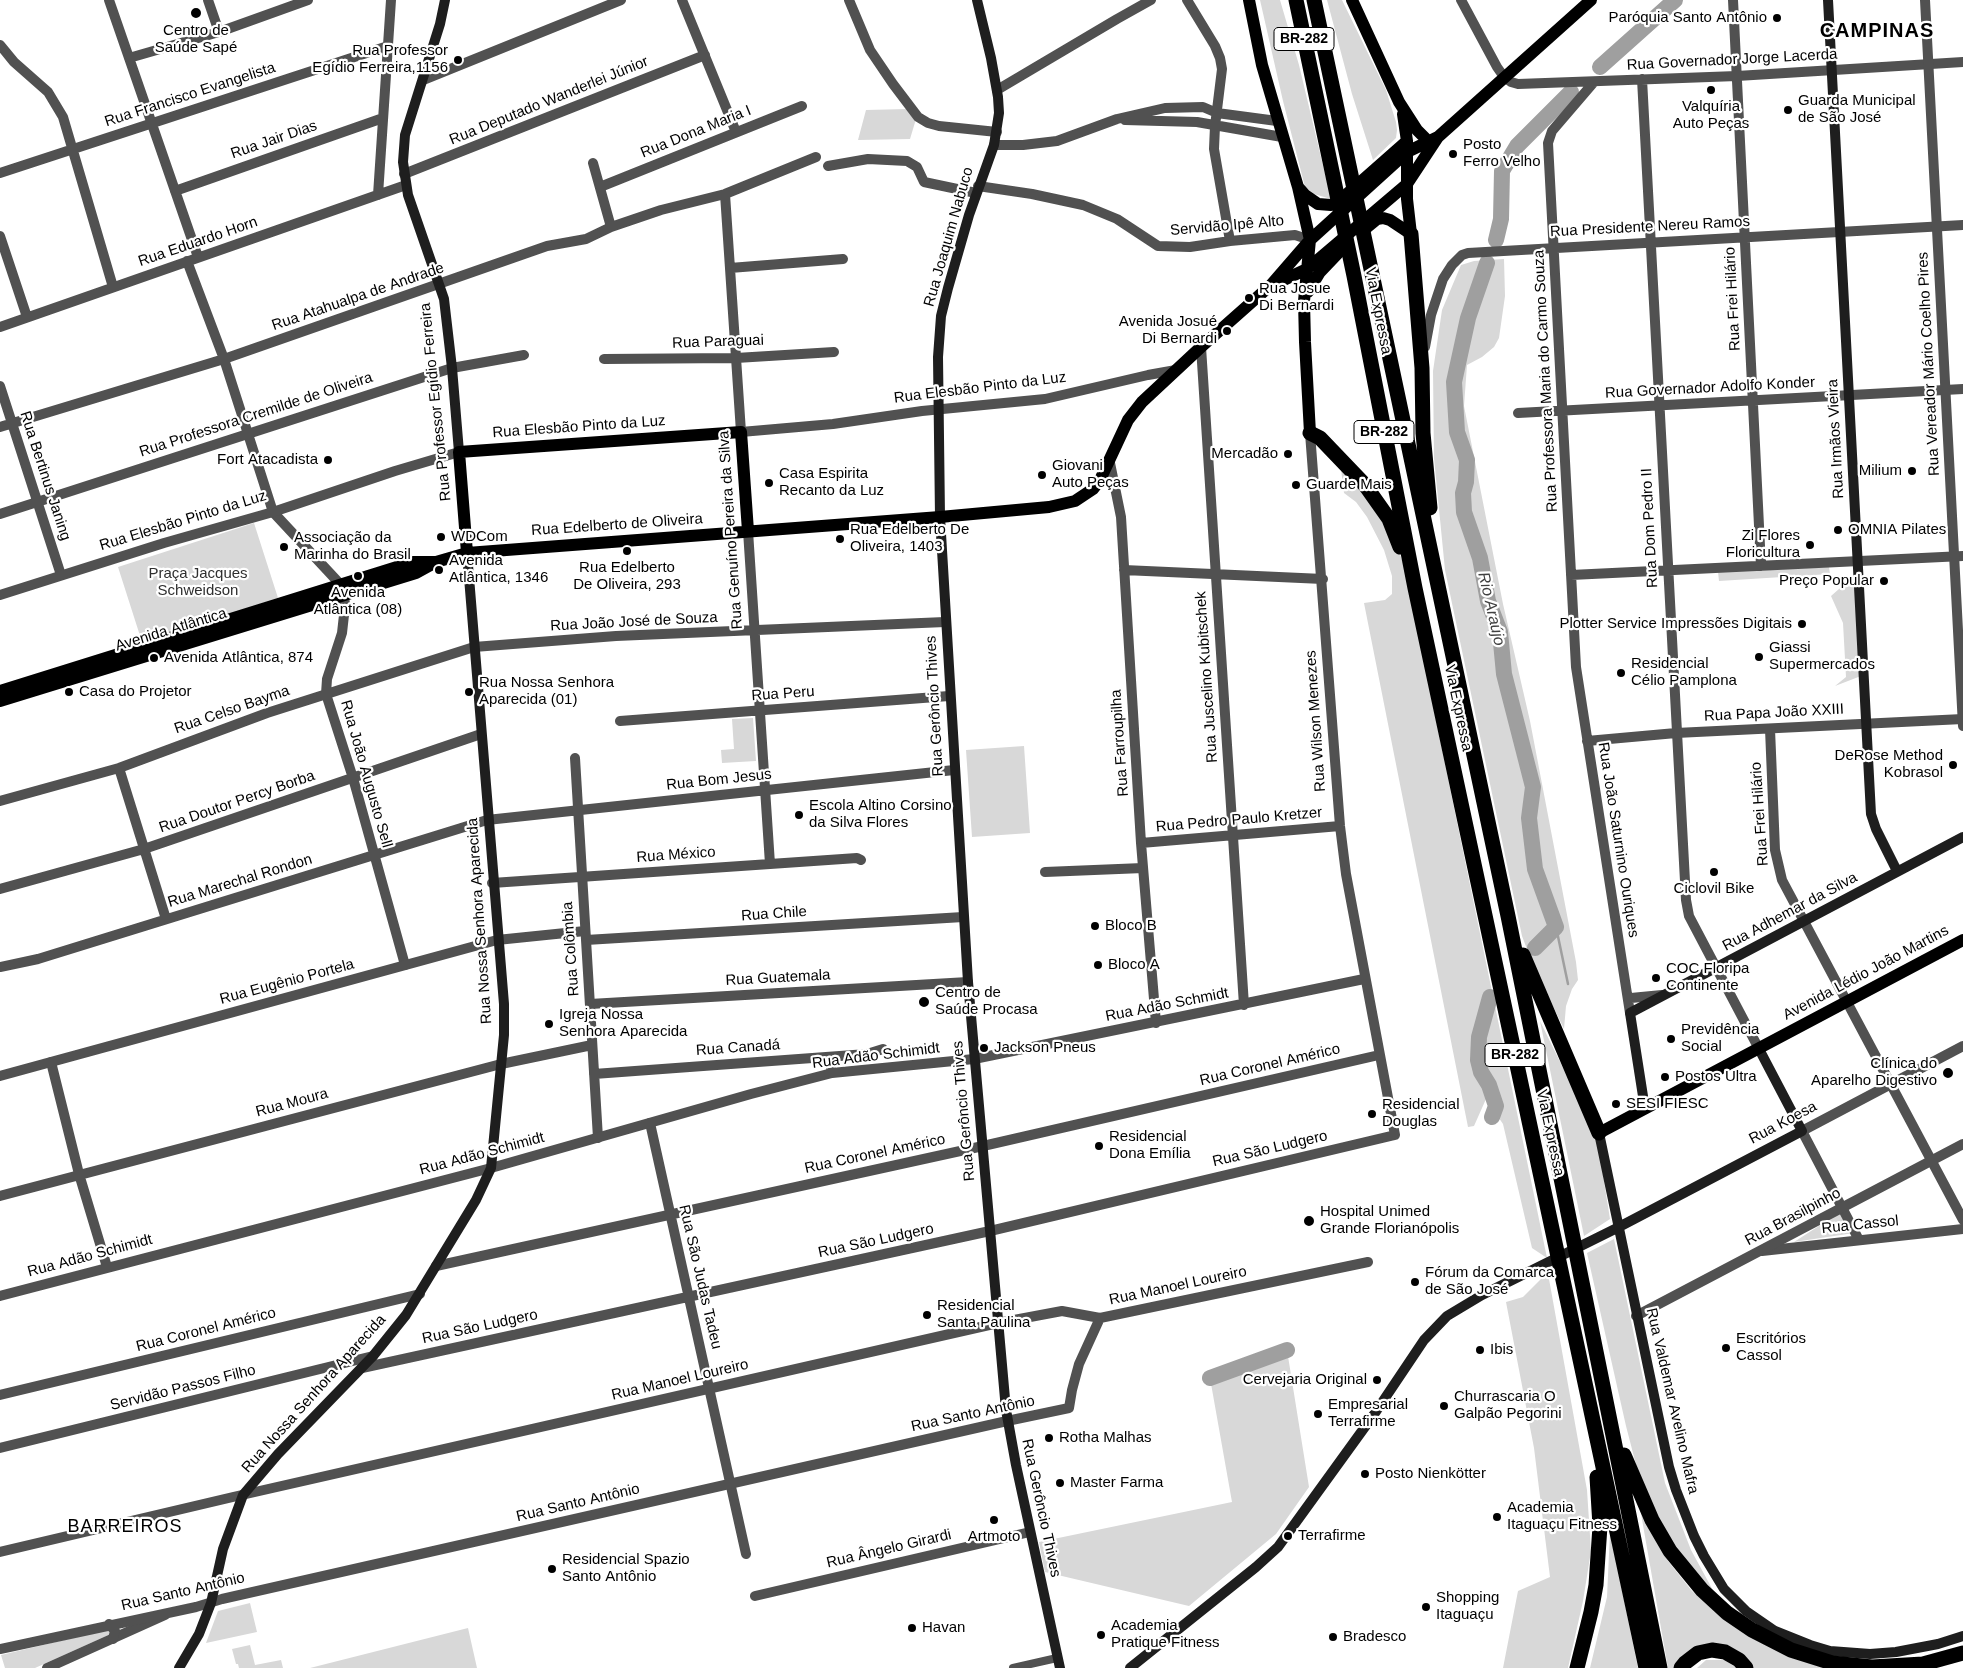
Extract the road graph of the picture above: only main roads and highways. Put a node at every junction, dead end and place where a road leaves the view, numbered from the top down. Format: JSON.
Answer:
{"nodes":[{"id":1,"x":445,"y":0,"type":"edge"},
{"id":2,"x":977,"y":0,"type":"edge"},
{"id":3,"x":1249,"y":0,"type":"edge"},
{"id":4,"x":1296,"y":0,"type":"edge"},
{"id":5,"x":1314,"y":0,"type":"edge"},
{"id":6,"x":1352,"y":0,"type":"edge"},
{"id":7,"x":1828,"y":0,"type":"edge"},
{"id":8,"x":1583,"y":2,"type":"edge"},
{"id":9,"x":1399,"y":102,"type":"junction"},
{"id":10,"x":1433,"y":139,"type":"junction"},
{"id":11,"x":1407,"y":147,"type":"junction"},
{"id":12,"x":1380,"y":178,"type":"junction"},
{"id":13,"x":1407,"y":184,"type":"junction"},
{"id":14,"x":1298,"y":187,"type":"junction"},
{"id":15,"x":1411,"y":234,"type":"junction"},
{"id":16,"x":1310,"y":240,"type":"junction"},
{"id":17,"x":1329,"y":251,"type":"junction"},
{"id":18,"x":1307,"y":269,"type":"junction"},
{"id":19,"x":1293,"y":275,"type":"junction"},
{"id":20,"x":1272,"y":285,"type":"junction"},
{"id":21,"x":1304,"y":301,"type":"junction"},
{"id":22,"x":741,"y":432,"type":"joint"},
{"id":23,"x":1310,"y":433,"type":"joint"},
{"id":24,"x":459,"y":452,"type":"junction"},
{"id":25,"x":940,"y":517,"type":"junction"},
{"id":26,"x":748,"y":531,"type":"junction"},
{"id":27,"x":467,"y":553,"type":"junction"},
{"id":28,"x":1432,"y":555,"type":"junction"},
{"id":29,"x":1415,"y":588,"type":"junction"},
{"id":30,"x":102,"y":664,"type":"junction"},
{"id":31,"x":0,"y":691,"type":"edge"},
{"id":32,"x":0,"y":700,"type":"edge"},
{"id":33,"x":1963,"y":837,"type":"edge"},
{"id":34,"x":1897,"y":872,"type":"junction"},
{"id":35,"x":1508,"y":916,"type":"junction"},
{"id":36,"x":1963,"y":940,"type":"edge"},
{"id":37,"x":1630,"y":1013,"type":"joint"},
{"id":38,"x":1759,"y":1049,"type":"junction"},
{"id":39,"x":1645,"y":1109,"type":"junction"},
{"id":40,"x":1598,"y":1133,"type":"junction"},
{"id":41,"x":1618,"y":1228,"type":"junction"},
{"id":42,"x":1609,"y":1414,"type":"junction"},
{"id":43,"x":1593,"y":1421,"type":"junction"},
{"id":44,"x":1714,"y":1574,"type":"junction"},
{"id":45,"x":1727,"y":1613,"type":"junction"},
{"id":46,"x":1963,"y":1636,"type":"edge"},
{"id":47,"x":1963,"y":1654,"type":"edge"},
{"id":48,"x":1059,"y":1665,"type":"edge"},
{"id":49,"x":1134,"y":1666,"type":"edge"},
{"id":50,"x":179,"y":1668,"type":"edge"},
{"id":51,"x":1577,"y":1668,"type":"edge"},
{"id":52,"x":1646,"y":1668,"type":"edge"},
{"id":53,"x":1660,"y":1668,"type":"edge"},
{"id":54,"x":1681,"y":1668,"type":"edge"},
{"id":55,"x":1746,"y":1668,"type":"edge"},
{"id":56,"x":1931,"y":1668,"type":"edge"}],
"edges":[{"from":1,"to":24,"type":"main road","name":"Rua Professor Egídio Ferreira"},
{"from":2,"to":25,"type":"main road","name":"Rua Joaquim Nabuco"},
{"from":3,"to":14,"type":"main road","name":"Rua Wilson Menezes"},
{"from":4,"to":29,"type":"highway","name":"Via Expressa","number":"BR-282"},
{"from":5,"to":28,"type":"highway","name":"Via Expressa","number":"BR-282"},
{"from":6,"to":9,"type":"main road"},
{"from":7,"to":34,"type":"main road","name":"Rua Irmãos Vieira"},
{"from":8,"to":10,"type":"main road"},
{"from":9,"to":10,"type":"main road"},
{"from":9,"to":11,"type":"main road"},
{"from":10,"to":11,"type":"main road"},
{"from":10,"to":13,"type":"main road"},
{"from":11,"to":12,"type":"main road"},
{"from":11,"to":13,"type":"main road"},
{"from":11,"to":14,"type":"main road"},
{"from":12,"to":13,"type":"main road"},
{"from":12,"to":16,"type":"main road"},
{"from":13,"to":15,"type":"main road"},
{"from":13,"to":17,"type":"main road"},
{"from":14,"to":16,"type":"main road","name":"Rua Wilson Menezes"},
{"from":15,"to":21,"type":"main road"},
{"from":15,"to":28,"type":"highway"},
{"from":16,"to":17,"type":"main road"},
{"from":16,"to":18,"type":"main road","name":"Rua Wilson Menezes"},
{"from":16,"to":20,"type":"main road"},
{"from":17,"to":18,"type":"main road"},
{"from":18,"to":19,"type":"main road"},
{"from":18,"to":21,"type":"main road","name":"Rua Wilson Menezes"},
{"from":19,"to":20,"type":"main road"},
{"from":19,"to":21,"type":"main road","name":"Rua Wilson Menezes"},
{"from":20,"to":25,"type":"main road","name":"Rua Edelberto de Oliveira"},
{"from":21,"to":23,"type":"main road","name":"Rua Wilson Menezes"},
{"from":22,"to":24,"type":"main road","name":"Rua Elesbão Pinto da Luz"},
{"from":22,"to":26,"type":"main road","name":"Rua Genuíno Pereira da Silva"},
{"from":23,"to":29,"type":"highway"},
{"from":24,"to":27,"type":"main road","name":"Rua Professor Egídio Ferreira"},
{"from":25,"to":26,"type":"main road","name":"Rua Edelberto de Oliveira"},
{"from":25,"to":48,"type":"main road","name":"Rua Gerôncio Thives"},
{"from":26,"to":27,"type":"main road","name":"Rua Edelberto de Oliveira"},
{"from":27,"to":30,"type":"main road","name":"Avenida Atlântica"},
{"from":27,"to":50,"type":"main road","name":"Rua Nossa Senhora Aparecida"},
{"from":28,"to":35,"type":"highway","name":"Via Expressa","number":"BR-282"},
{"from":29,"to":43,"type":"highway","name":"Via Expressa","number":"BR-282"},
{"from":30,"to":31,"type":"main road","name":"Avenida Atlântica"},
{"from":30,"to":32,"type":"main road","name":"Avenida Atlântica"},
{"from":33,"to":34,"type":"main road","name":"Rua Adhemar da Silva"},
{"from":34,"to":37,"type":"main road","name":"Rua Adhemar da Silva"},
{"from":35,"to":40,"type":"highway"},
{"from":35,"to":42,"type":"highway","name":"Via Expressa","number":"BR-282"},
{"from":36,"to":38,"type":"main road","name":"Avenida Lédio João Martins"},
{"from":37,"to":39,"type":"main road","name":"Rua João Saturnino Ouriques"},
{"from":38,"to":39,"type":"main road","name":"Avenida Lédio João Martins"},
{"from":38,"to":41,"type":"main road","name":"Rua Koesa"},
{"from":39,"to":40,"type":"main road","name":"Avenida Lédio João Martins"},
{"from":40,"to":41,"type":"main road","name":"Rua Valdemar Avelino Mafra"},
{"from":41,"to":44,"type":"main road","name":"Rua Valdemar Avelino Mafra"},
{"from":41,"to":49,"type":"main road","name":"Rua Koesa"},
{"from":42,"to":45,"type":"highway"},
{"from":42,"to":53,"type":"highway"},
{"from":43,"to":51,"type":"highway"},
{"from":43,"to":52,"type":"highway"},
{"from":44,"to":45,"type":"main road"},
{"from":44,"to":46,"type":"main road","name":"Rua Valdemar Avelino Mafra"},
{"from":45,"to":47,"type":"highway"},
{"from":47,"to":56,"type":"highway"},
{"from":54,"to":55,"type":"highway"}]}
